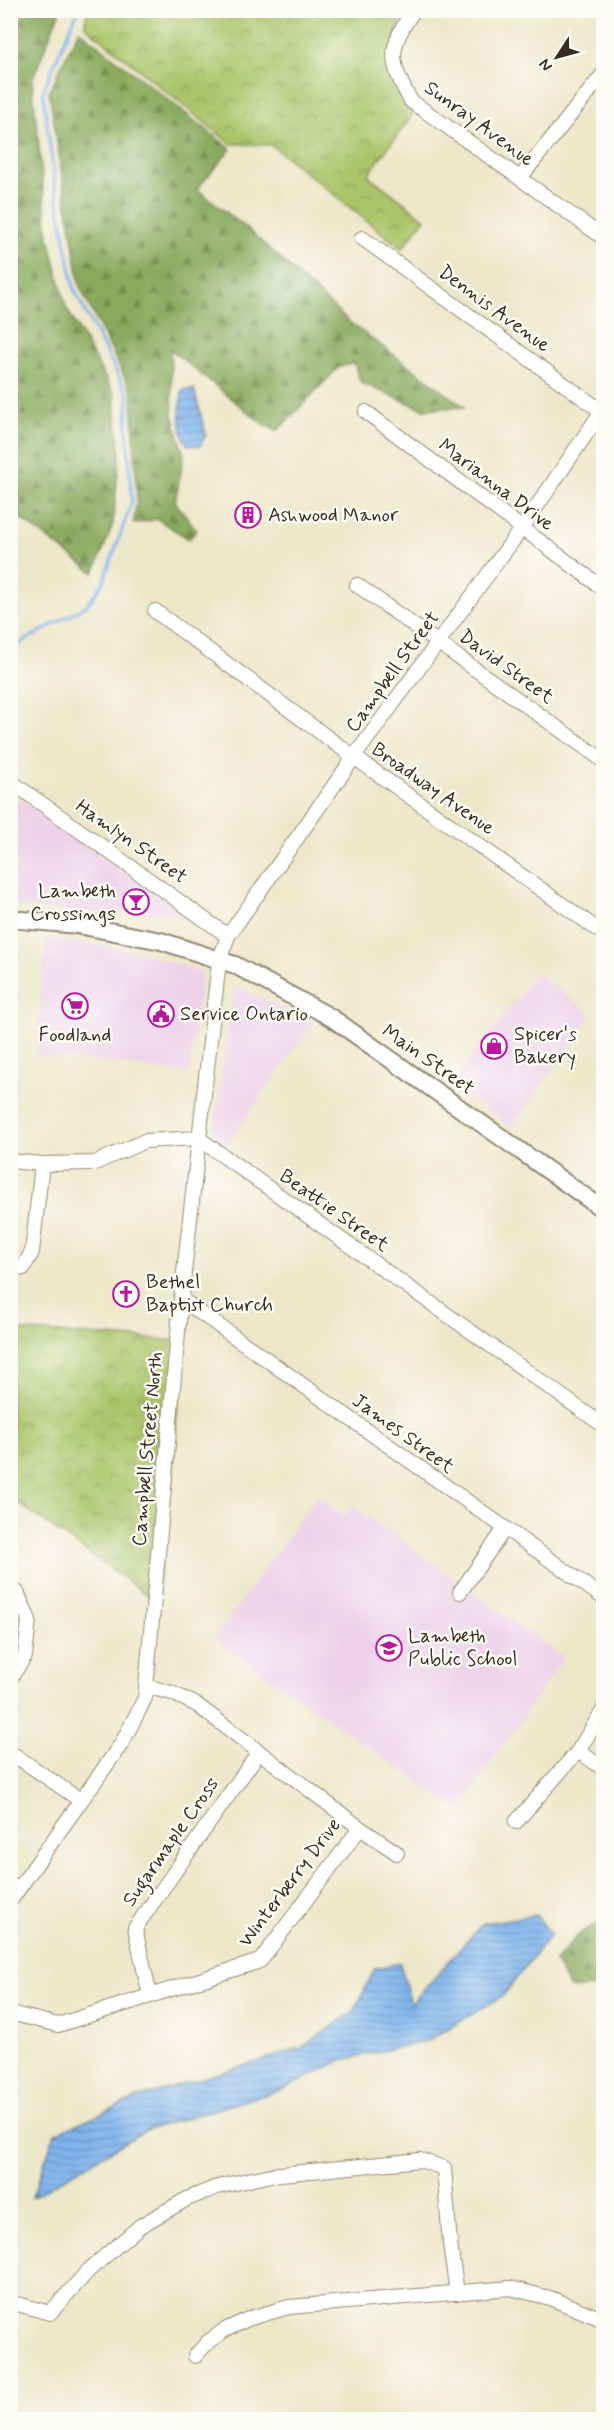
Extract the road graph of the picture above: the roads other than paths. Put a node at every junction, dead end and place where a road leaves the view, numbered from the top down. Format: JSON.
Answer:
{"nodes":[{"id":1,"x":414,"y":10,"type":"edge"},
{"id":2,"x":603,"y":73,"type":"edge"},
{"id":3,"x":520,"y":178,"type":"junction"},
{"id":4,"x":362,"y":238,"type":"dead end"},
{"id":5,"x":603,"y":238,"type":"edge"},
{"id":6,"x":603,"y":411,"type":"edge"},
{"id":7,"x":366,"y":412,"type":"dead end"},
{"id":8,"x":522,"y":528,"type":"junction"},
{"id":9,"x":357,"y":585,"type":"dead end"},
{"id":10,"x":603,"y":589,"type":"edge"},
{"id":11,"x":155,"y":611,"type":"dead end"},
{"id":12,"x":439,"y":642,"type":"junction"},
{"id":13,"x":354,"y":757,"type":"junction"},
{"id":14,"x":603,"y":761,"type":"edge"},
{"id":15,"x":10,"y":781,"type":"edge"},
{"id":16,"x":10,"y":919,"type":"edge"},
{"id":17,"x":603,"y":934,"type":"edge"},
{"id":18,"x":228,"y":936,"type":"junction"},
{"id":19,"x":219,"y":961,"type":"junction"},
{"id":20,"x":198,"y":1138,"type":"junction"},
{"id":21,"x":10,"y":1161,"type":"edge"},
{"id":22,"x":42,"y":1164,"type":"junction"},
{"id":23,"x":603,"y":1210,"type":"edge"},
{"id":24,"x":10,"y":1271,"type":"edge"},
{"id":25,"x":181,"y":1299,"type":"junction"},
{"id":26,"x":603,"y":1426,"type":"edge"},
{"id":27,"x":504,"y":1530,"type":"junction"},
{"id":28,"x":10,"y":1590,"type":"edge"},
{"id":29,"x":460,"y":1592,"type":"dead end"},
{"id":30,"x":603,"y":1598,"type":"edge"},
{"id":31,"x":10,"y":1679,"type":"edge"},
{"id":32,"x":146,"y":1686,"type":"junction"},
{"id":33,"x":603,"y":1709,"type":"edge"},
{"id":34,"x":578,"y":1751,"type":"junction"},
{"id":35,"x":10,"y":1752,"type":"edge"},
{"id":36,"x":259,"y":1752,"type":"junction"},
{"id":37,"x":603,"y":1769,"type":"edge"},
{"id":38,"x":80,"y":1800,"type":"junction"},
{"id":39,"x":516,"y":1822,"type":"dead end"},
{"id":40,"x":360,"y":1828,"type":"junction"},
{"id":41,"x":397,"y":1853,"type":"dead end"},
{"id":42,"x":10,"y":1902,"type":"edge"},
{"id":43,"x":150,"y":1996,"type":"junction"},
{"id":44,"x":10,"y":2013,"type":"edge"},
{"id":45,"x":457,"y":2293,"type":"junction"},
{"id":46,"x":10,"y":2302,"type":"edge"},
{"id":47,"x":603,"y":2320,"type":"edge"},
{"id":48,"x":195,"y":2356,"type":"dead end"}],
"edges":[{"from":1,"to":3,"type":"street","name":"Sunray Avenue"},
{"from":2,"to":3,"type":"street"},
{"from":3,"to":5,"type":"street","name":"Sunray Avenue"},
{"from":4,"to":6,"type":"street","name":"Dennis Avenue"},
{"from":6,"to":8,"type":"street","name":"Campbell Street"},
{"from":7,"to":8,"type":"street","name":"Marianna Drive"},
{"from":8,"to":10,"type":"street","name":"Marianna Drive"},
{"from":8,"to":12,"type":"street","name":"Campbell Street"},
{"from":9,"to":12,"type":"street","name":"David Street"},
{"from":11,"to":13,"type":"street","name":"Broadway Avenue"},
{"from":12,"to":13,"type":"street","name":"Campbell Street"},
{"from":12,"to":14,"type":"street","name":"David Street"},
{"from":13,"to":17,"type":"street","name":"Broadway Avenue"},
{"from":13,"to":18,"type":"street","name":"Campbell Street"},
{"from":15,"to":18,"type":"street","name":"Hamlyn Street"},
{"from":16,"to":19,"type":"main road","name":"Main Street"},
{"from":18,"to":19,"type":"street","name":"Campbell Street"},
{"from":19,"to":20,"type":"street","name":"Campbell Street North"},
{"from":19,"to":23,"type":"main road","name":"Main Street"},
{"from":20,"to":22,"type":"street"},
{"from":20,"to":25,"type":"street","name":"Campbell Street North"},
{"from":20,"to":26,"type":"street","name":"Beattie Street"},
{"from":21,"to":22,"type":"street"},
{"from":22,"to":24,"type":"street"},
{"from":25,"to":27,"type":"street","name":"James Street"},
{"from":25,"to":32,"type":"street","name":"Campbell Street North"},
{"from":27,"to":29,"type":"street"},
{"from":27,"to":30,"type":"street","name":"James Street"},
{"from":28,"to":31,"type":"street"},
{"from":32,"to":36,"type":"street","name":"Winterberry Drive"},
{"from":32,"to":38,"type":"street","name":"Campbell Street North"},
{"from":33,"to":34,"type":"street"},
{"from":34,"to":37,"type":"street"},
{"from":34,"to":39,"type":"street"},
{"from":35,"to":38,"type":"street"},
{"from":36,"to":40,"type":"street","name":"Winterberry Drive"},
{"from":36,"to":43,"type":"street","name":"Sugarmaple Cross"},
{"from":38,"to":42,"type":"street","name":"Campbell Street North"},
{"from":40,"to":41,"type":"street"},
{"from":40,"to":43,"type":"street","name":"Winterberry Drive"},
{"from":43,"to":44,"type":"street","name":"Winterberry Drive"},
{"from":45,"to":46,"type":"street"},
{"from":45,"to":47,"type":"street"},
{"from":45,"to":48,"type":"street"}]}
